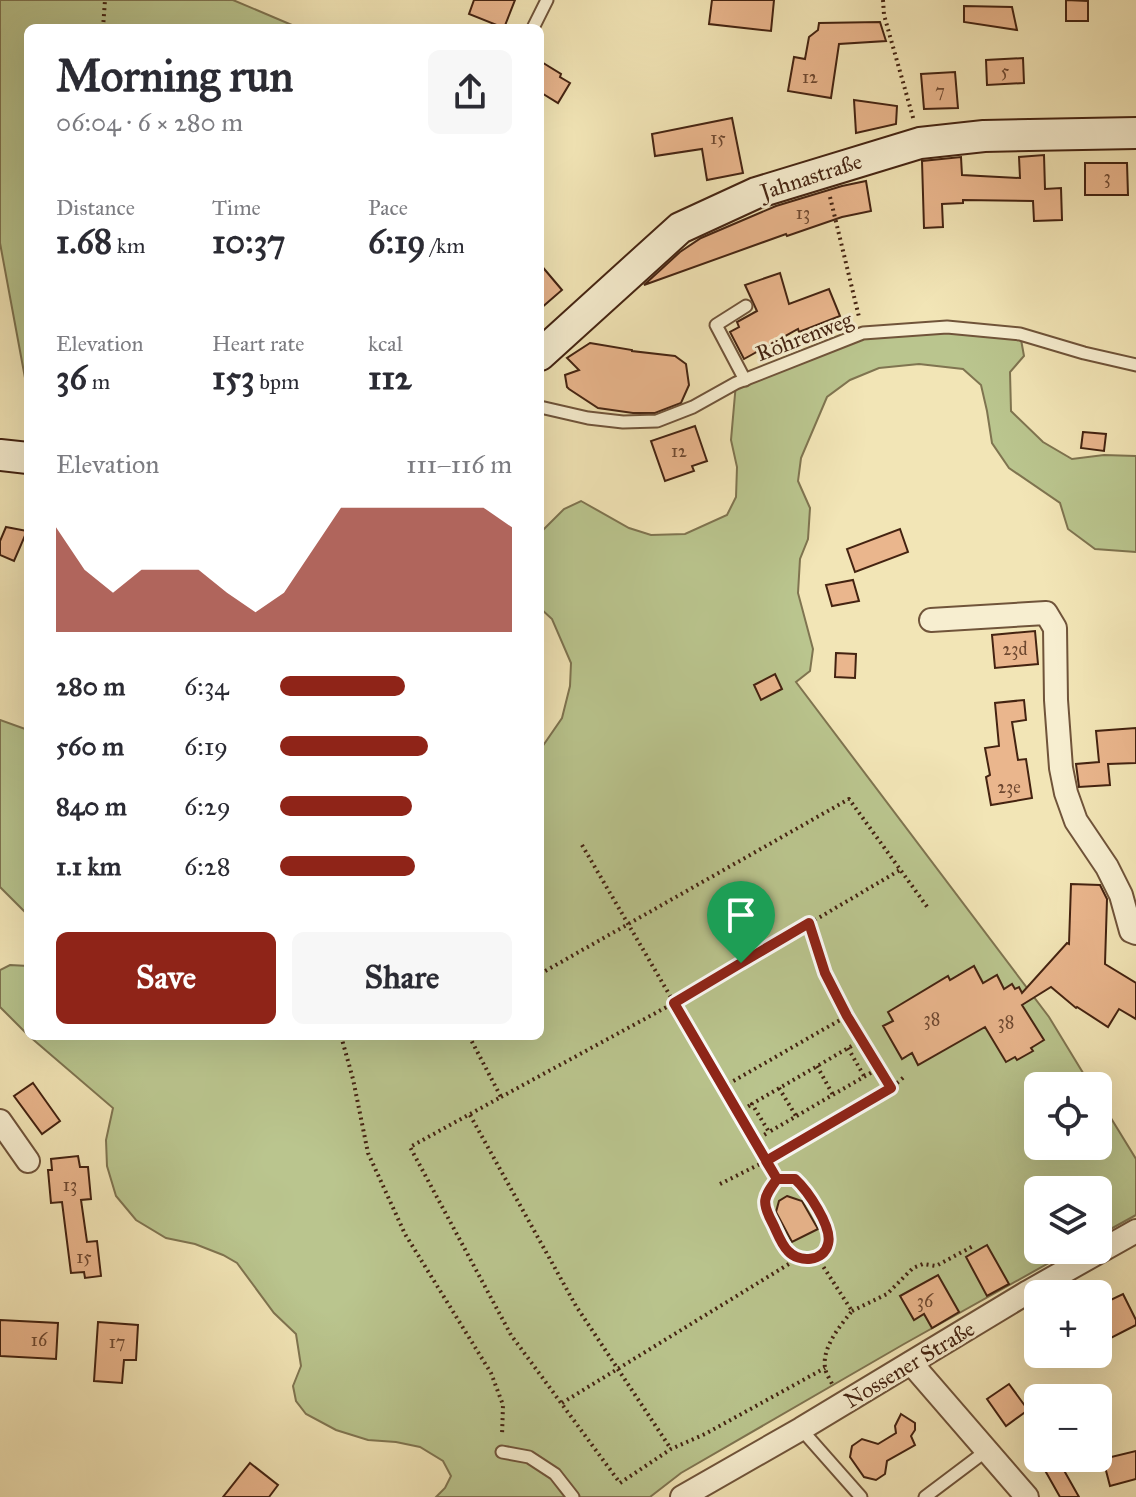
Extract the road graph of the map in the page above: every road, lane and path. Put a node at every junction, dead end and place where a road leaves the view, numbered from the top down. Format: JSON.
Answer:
{"nodes":[{"id":1,"x":105,"y":0,"type":"edge"},
{"id":2,"x":547,"y":0,"type":"edge"},
{"id":3,"x":883,"y":0,"type":"edge"},
{"id":4,"x":103,"y":24,"type":"edge"},
{"id":5,"x":535,"y":24,"type":"edge"},
{"id":6,"x":1136,"y":133,"type":"edge"},
{"id":7,"x":920,"y":143,"type":"junction"},
{"id":8,"x":823,"y":172,"type":"junction"},
{"id":9,"x":746,"y":306,"type":"dead end"},
{"id":10,"x":863,"y":333,"type":"junction"},
{"id":11,"x":544,"y":351,"type":"edge"},
{"id":12,"x":1136,"y":365,"type":"edge"},
{"id":13,"x":745,"y":380,"type":"junction"},
{"id":14,"x":544,"y":408,"type":"edge"},
{"id":15,"x":0,"y":455,"type":"edge"},
{"id":16,"x":24,"y":458,"type":"edge"},
{"id":17,"x":931,"y":620,"type":"dead end"},
{"id":18,"x":582,"y":845,"type":"dead end"},
{"id":19,"x":900,"y":870,"type":"junction"},
{"id":20,"x":928,"y":908,"type":"dead end"},
{"id":21,"x":809,"y":923,"type":"junction"},
{"id":22,"x":628,"y":924,"type":"junction"},
{"id":23,"x":1136,"y":933,"type":"edge"},
{"id":24,"x":544,"y":972,"type":"edge"},
{"id":25,"x":674,"y":1003,"type":"junction"},
{"id":26,"x":847,"y":1016,"type":"junction"},
{"id":27,"x":342,"y":1040,"type":"edge"},
{"id":28,"x":471,"y":1040,"type":"edge"},
{"id":29,"x":862,"y":1040,"type":"junction"},
{"id":30,"x":848,"y":1048,"type":"junction"},
{"id":31,"x":817,"y":1066,"type":"junction"},
{"id":32,"x":879,"y":1068,"type":"junction"},
{"id":33,"x":864,"y":1076,"type":"junction"},
{"id":34,"x":904,"y":1077,"type":"dead end"},
{"id":35,"x":723,"y":1087,"type":"junction"},
{"id":36,"x":779,"y":1088,"type":"junction"},
{"id":37,"x":891,"y":1088,"type":"junction"},
{"id":38,"x":833,"y":1095,"type":"junction"},
{"id":39,"x":501,"y":1097,"type":"junction"},
{"id":40,"x":752,"y":1104,"type":"junction"},
{"id":41,"x":738,"y":1113,"type":"junction"},
{"id":42,"x":470,"y":1114,"type":"junction"},
{"id":43,"x":796,"y":1116,"type":"junction"},
{"id":44,"x":0,"y":1121,"type":"edge"},
{"id":45,"x":769,"y":1132,"type":"junction"},
{"id":46,"x":754,"y":1141,"type":"junction"},
{"id":47,"x":28,"y":1161,"type":"dead end"},
{"id":48,"x":766,"y":1161,"type":"junction"},
{"id":49,"x":777,"y":1179,"type":"junction"},
{"id":50,"x":720,"y":1184,"type":"dead end"},
{"id":51,"x":1136,"y":1231,"type":"edge"},
{"id":52,"x":975,"y":1245,"type":"dead end"},
{"id":53,"x":817,"y":1257,"type":"junction"},
{"id":54,"x":797,"y":1259,"type":"junction"},
{"id":55,"x":852,"y":1311,"type":"junction"},
{"id":56,"x":911,"y":1363,"type":"junction"},
{"id":57,"x":825,"y":1368,"type":"junction"},
{"id":58,"x":618,"y":1369,"type":"junction"},
{"id":59,"x":562,"y":1403,"type":"junction"},
{"id":60,"x":844,"y":1404,"type":"junction"},
{"id":61,"x":801,"y":1429,"type":"junction"},
{"id":62,"x":671,"y":1449,"type":"junction"},
{"id":63,"x":986,"y":1451,"type":"junction"},
{"id":64,"x":502,"y":1452,"type":"joint"},
{"id":65,"x":573,"y":1497,"type":"edge"},
{"id":66,"x":682,"y":1497,"type":"edge"},
{"id":67,"x":861,"y":1497,"type":"edge"},
{"id":68,"x":925,"y":1497,"type":"edge"},
{"id":69,"x":1027,"y":1497,"type":"edge"}],
"edges":[{"from":1,"to":4,"type":"path"},
{"from":2,"to":5,"type":"lane"},
{"from":3,"to":7,"type":"path"},
{"from":6,"to":7,"type":"street","name":"Jahnastraße"},
{"from":7,"to":8,"type":"street","name":"Jahnastraße"},
{"from":8,"to":10,"type":"path"},
{"from":8,"to":11,"type":"street","name":"Jahnastraße"},
{"from":9,"to":13,"type":"lane"},
{"from":10,"to":12,"type":"lane","name":"Röhrenweg"},
{"from":10,"to":13,"type":"lane","name":"Röhrenweg"},
{"from":13,"to":14,"type":"lane","name":"Röhrenweg"},
{"from":15,"to":16,"type":"street"},
{"from":17,"to":23,"type":"street"},
{"from":18,"to":22,"type":"path"},
{"from":19,"to":20,"type":"path"},
{"from":19,"to":21,"type":"path"},
{"from":19,"to":22,"type":"path"},
{"from":21,"to":25,"type":"path"},
{"from":21,"to":26,"type":"path"},
{"from":22,"to":24,"type":"path"},
{"from":22,"to":25,"type":"path"},
{"from":25,"to":35,"type":"path"},
{"from":25,"to":39,"type":"path"},
{"from":26,"to":29,"type":"path"},
{"from":26,"to":35,"type":"path"},
{"from":27,"to":64,"type":"path"},
{"from":28,"to":39,"type":"path"},
{"from":29,"to":30,"type":"path"},
{"from":29,"to":32,"type":"path"},
{"from":30,"to":31,"type":"path"},
{"from":30,"to":33,"type":"path"},
{"from":31,"to":36,"type":"path"},
{"from":31,"to":38,"type":"path"},
{"from":32,"to":33,"type":"path"},
{"from":32,"to":37,"type":"path"},
{"from":33,"to":38,"type":"path"},
{"from":34,"to":37,"type":"path"},
{"from":35,"to":41,"type":"path"},
{"from":36,"to":40,"type":"path"},
{"from":36,"to":43,"type":"path"},
{"from":37,"to":48,"type":"path"},
{"from":38,"to":43,"type":"path"},
{"from":39,"to":42,"type":"path"},
{"from":40,"to":41,"type":"path"},
{"from":40,"to":45,"type":"path"},
{"from":41,"to":46,"type":"path"},
{"from":42,"to":58,"type":"path"},
{"from":42,"to":59,"type":"path"},
{"from":43,"to":45,"type":"path"},
{"from":44,"to":47,"type":"street"},
{"from":45,"to":46,"type":"path"},
{"from":46,"to":48,"type":"path"},
{"from":48,"to":49,"type":"path"},
{"from":48,"to":50,"type":"path"},
{"from":49,"to":53,"type":"path"},
{"from":49,"to":54,"type":"path"},
{"from":51,"to":56,"type":"street","name":"Nossener Straße"},
{"from":52,"to":55,"type":"path"},
{"from":53,"to":54,"type":"path"},
{"from":53,"to":55,"type":"path"},
{"from":54,"to":58,"type":"path"},
{"from":55,"to":57,"type":"path"},
{"from":56,"to":60,"type":"street","name":"Nossener Straße"},
{"from":56,"to":63,"type":"street"},
{"from":57,"to":60,"type":"path"},
{"from":57,"to":62,"type":"path"},
{"from":58,"to":59,"type":"path"},
{"from":58,"to":62,"type":"path"},
{"from":59,"to":62,"type":"path"},
{"from":60,"to":61,"type":"street","name":"Nossener Straße"},
{"from":61,"to":66,"type":"street","name":"Nossener Straße"},
{"from":61,"to":67,"type":"lane"},
{"from":63,"to":68,"type":"lane"},
{"from":63,"to":69,"type":"street"},
{"from":64,"to":65,"type":"lane"}]}
